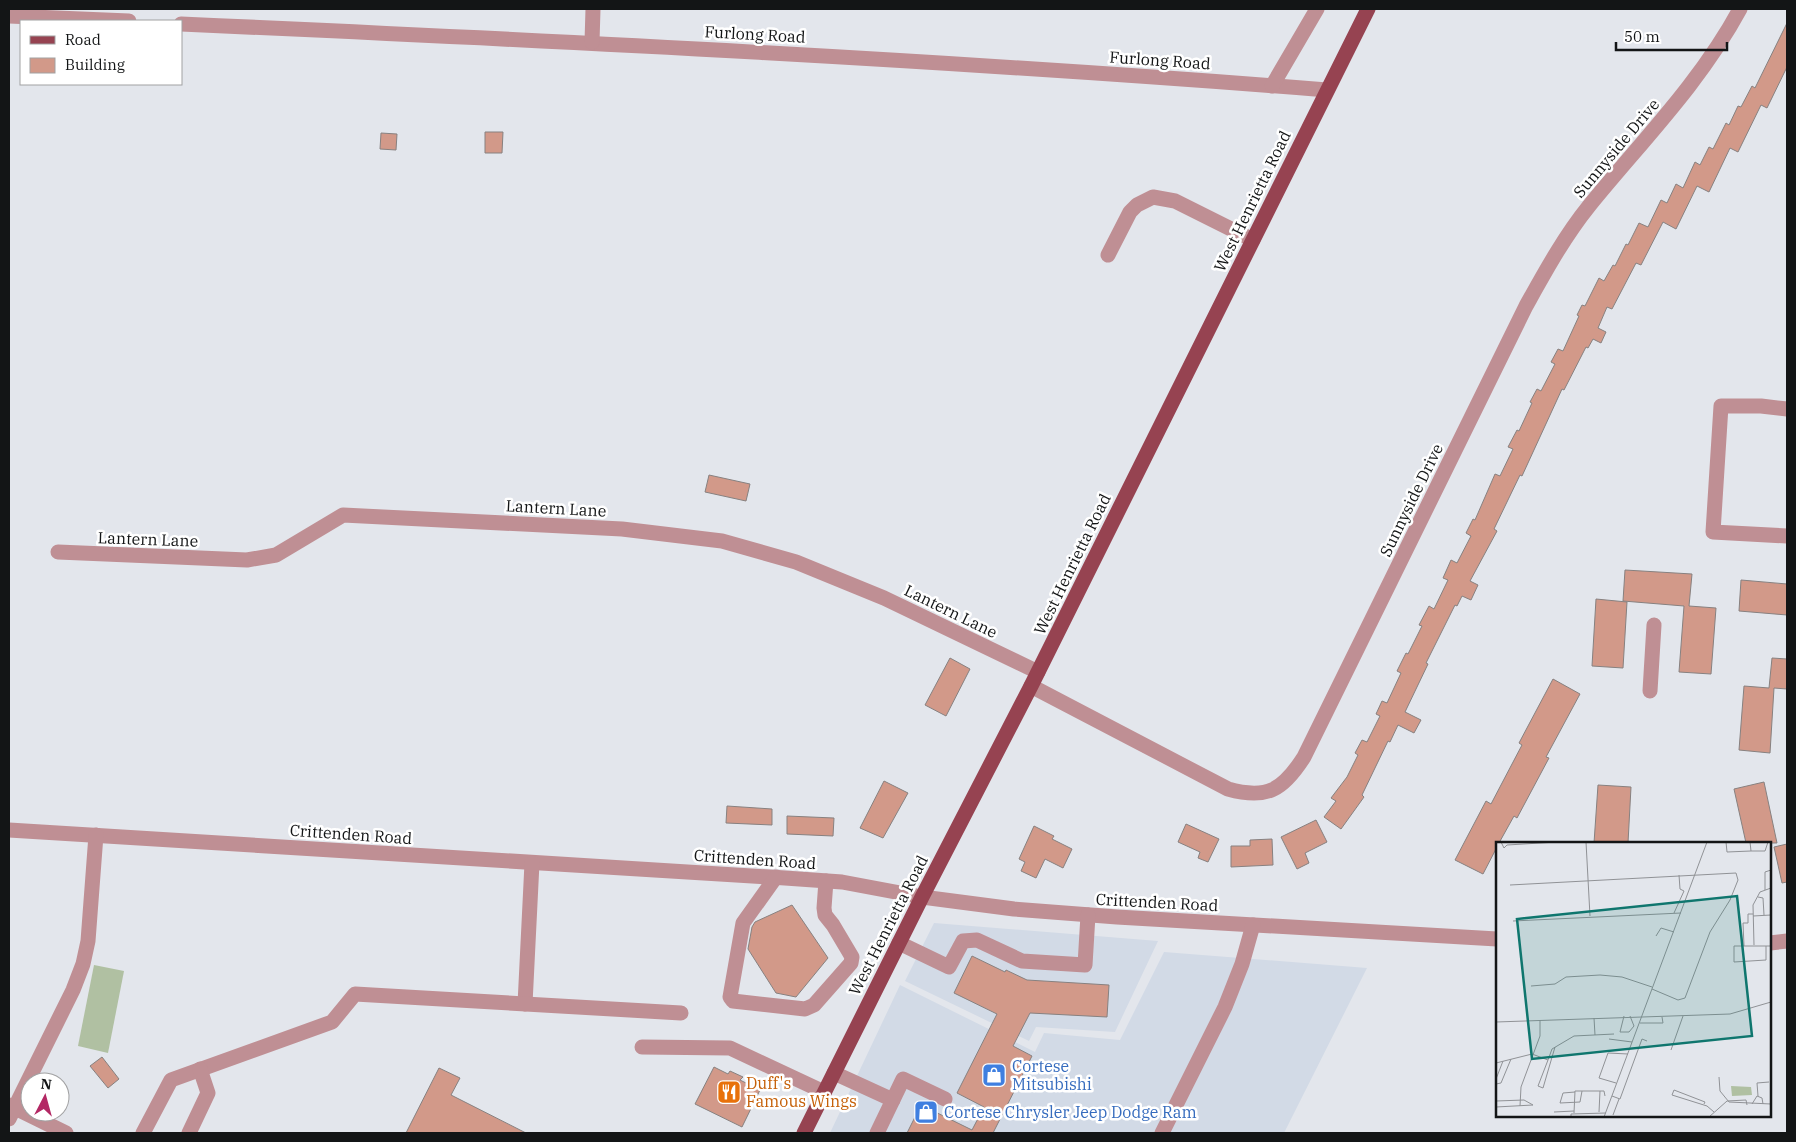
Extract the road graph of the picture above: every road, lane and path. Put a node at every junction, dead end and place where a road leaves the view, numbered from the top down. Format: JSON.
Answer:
{"nodes":[{"id":1,"x":594,"y":9,"type":"edge"},
{"id":2,"x":1317,"y":9,"type":"edge"},
{"id":3,"x":1368,"y":9,"type":"edge"},
{"id":4,"x":1740,"y":9,"type":"edge"},
{"id":5,"x":9,"y":16,"type":"edge"},
{"id":6,"x":105,"y":20,"type":"edge"},
{"id":7,"x":182,"y":24,"type":"edge"},
{"id":8,"x":592,"y":42,"type":"junction"},
{"id":9,"x":1272,"y":86,"type":"junction"},
{"id":10,"x":1327,"y":90,"type":"junction"},
{"id":11,"x":1253,"y":240,"type":"junction"},
{"id":12,"x":1108,"y":255,"type":"dead end"},
{"id":13,"x":1787,"y":409,"type":"edge"},
{"id":14,"x":1787,"y":536,"type":"edge"},
{"id":15,"x":58,"y":552,"type":"dead end"},
{"id":16,"x":1654,"y":625,"type":"dead end"},
{"id":17,"x":1038,"y":672,"type":"junction"},
{"id":18,"x":1031,"y":686,"type":"junction"},
{"id":19,"x":1650,"y":692,"type":"dead end"},
{"id":20,"x":9,"y":830,"type":"edge"},
{"id":21,"x":96,"y":835,"type":"junction"},
{"id":22,"x":532,"y":862,"type":"junction"},
{"id":23,"x":776,"y":877,"type":"junction"},
{"id":24,"x":826,"y":881,"type":"junction"},
{"id":25,"x":922,"y":897,"type":"junction"},
{"id":26,"x":1088,"y":915,"type":"junction"},
{"id":27,"x":1252,"y":925,"type":"junction"},
{"id":28,"x":1496,"y":939,"type":"edge"},
{"id":29,"x":1787,"y":941,"type":"edge"},
{"id":30,"x":899,"y":943,"type":"junction"},
{"id":31,"x":1771,"y":943,"type":"edge"},
{"id":32,"x":525,"y":1004,"type":"junction"},
{"id":33,"x":681,"y":1013,"type":"dead end"},
{"id":34,"x":642,"y":1047,"type":"dead end"},
{"id":35,"x":200,"y":1069,"type":"junction"},
{"id":36,"x":834,"y":1073,"type":"junction"},
{"id":37,"x":824,"y":1092,"type":"junction"},
{"id":38,"x":893,"y":1100,"type":"junction"},
{"id":39,"x":945,"y":1100,"type":"dead end"},
{"id":40,"x":11,"y":1111,"type":"edge"},
{"id":41,"x":66,"y":1133,"type":"edge"},
{"id":42,"x":143,"y":1133,"type":"edge"},
{"id":43,"x":189,"y":1133,"type":"edge"},
{"id":44,"x":804,"y":1133,"type":"edge"},
{"id":45,"x":877,"y":1133,"type":"edge"},
{"id":46,"x":1162,"y":1133,"type":"edge"}],
"edges":[{"from":1,"to":8,"type":"street"},
{"from":2,"to":9,"type":"street"},
{"from":3,"to":10,"type":"main road","name":"West Henrietta Road"},
{"from":4,"to":18,"type":"street","name":"Sunnyside Drive"},
{"from":5,"to":6,"type":"street"},
{"from":7,"to":8,"type":"street","name":"Furlong Road"},
{"from":8,"to":9,"type":"street","name":"Furlong Road"},
{"from":9,"to":10,"type":"street","name":"Furlong Road"},
{"from":10,"to":11,"type":"main road","name":"West Henrietta Road"},
{"from":11,"to":12,"type":"street"},
{"from":11,"to":17,"type":"main road","name":"West Henrietta Road"},
{"from":13,"to":14,"type":"street"},
{"from":15,"to":17,"type":"street","name":"Lantern Lane"},
{"from":16,"to":19,"type":"street"},
{"from":17,"to":18,"type":"main road","name":"West Henrietta Road"},
{"from":18,"to":25,"type":"main road","name":"West Henrietta Road"},
{"from":20,"to":21,"type":"street","name":"Crittenden Road"},
{"from":21,"to":22,"type":"street","name":"Crittenden Road"},
{"from":21,"to":40,"type":"street"},
{"from":22,"to":23,"type":"street","name":"Crittenden Road"},
{"from":22,"to":32,"type":"street"},
{"from":23,"to":24,"type":"street","name":"Crittenden Road"},
{"from":23,"to":24,"type":"street"},
{"from":24,"to":25,"type":"street","name":"Crittenden Road"},
{"from":25,"to":26,"type":"street","name":"Crittenden Road"},
{"from":25,"to":30,"type":"main road","name":"West Henrietta Road"},
{"from":26,"to":27,"type":"street","name":"Crittenden Road"},
{"from":26,"to":30,"type":"street"},
{"from":27,"to":28,"type":"street","name":"Crittenden Road"},
{"from":27,"to":46,"type":"street"},
{"from":29,"to":31,"type":"street"},
{"from":30,"to":36,"type":"main road","name":"West Henrietta Road"},
{"from":32,"to":33,"type":"street"},
{"from":32,"to":35,"type":"street"},
{"from":34,"to":37,"type":"street"},
{"from":35,"to":42,"type":"street"},
{"from":35,"to":43,"type":"street"},
{"from":36,"to":37,"type":"main road","name":"West Henrietta Road"},
{"from":36,"to":38,"type":"street"},
{"from":37,"to":44,"type":"main road","name":"West Henrietta Road"},
{"from":38,"to":39,"type":"street"},
{"from":38,"to":45,"type":"street"},
{"from":40,"to":41,"type":"street"}]}
